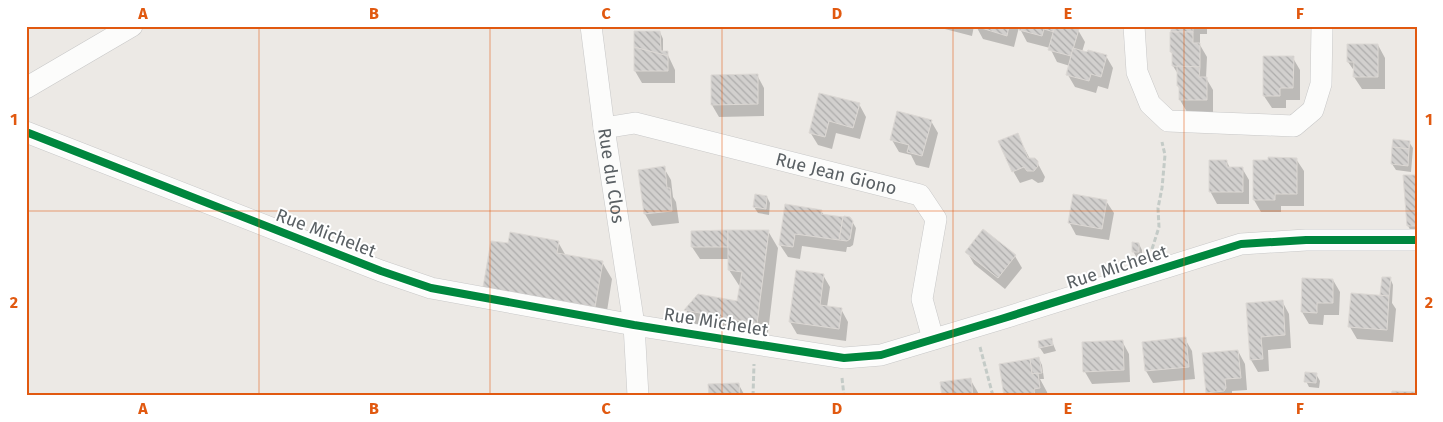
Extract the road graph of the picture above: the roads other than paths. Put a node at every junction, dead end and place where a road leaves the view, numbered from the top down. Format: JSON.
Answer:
{"nodes":[{"id":1,"x":132,"y":26,"type":"edge"},
{"id":2,"x":590,"y":26,"type":"edge"},
{"id":3,"x":1134,"y":26,"type":"edge"},
{"id":4,"x":1322,"y":26,"type":"edge"},
{"id":5,"x":26,"y":88,"type":"edge"},
{"id":6,"x":604,"y":128,"type":"junction"},
{"id":7,"x":26,"y":132,"type":"edge"},
{"id":8,"x":1417,"y":240,"type":"edge"},
{"id":9,"x":634,"y":325,"type":"junction"},
{"id":10,"x":933,"y":339,"type":"junction"},
{"id":11,"x":638,"y":396,"type":"edge"}],
"edges":[{"from":1,"to":5,"type":"street"},
{"from":2,"to":6,"type":"street","name":"Rue du Clos"},
{"from":3,"to":4,"type":"street"},
{"from":6,"to":9,"type":"street","name":"Rue du Clos"},
{"from":6,"to":10,"type":"street","name":"Rue Jean Giono"},
{"from":7,"to":9,"type":"street","name":"Rue Michelet"},
{"from":8,"to":10,"type":"street","name":"Rue Michelet"},
{"from":9,"to":10,"type":"street","name":"Rue Michelet"},
{"from":9,"to":11,"type":"street","name":"Rue du Clos"}]}
